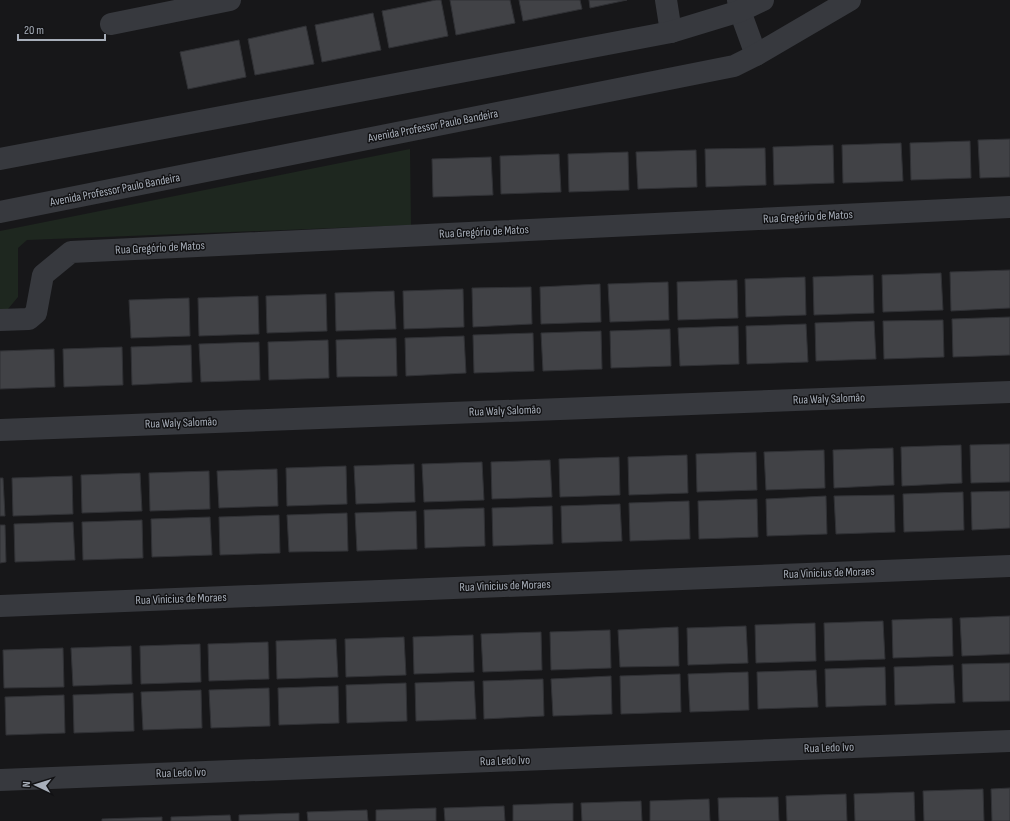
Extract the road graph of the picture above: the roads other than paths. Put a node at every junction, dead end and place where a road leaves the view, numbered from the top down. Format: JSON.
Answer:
{"nodes":[{"id":1,"x":230,"y":0,"type":"edge"},
{"id":2,"x":666,"y":0,"type":"edge"},
{"id":3,"x":763,"y":0,"type":"edge"},
{"id":4,"x":850,"y":0,"type":"edge"},
{"id":5,"x":739,"y":6,"type":"edge"},
{"id":6,"x":111,"y":24,"type":"dead end"},
{"id":7,"x":671,"y":32,"type":"junction"},
{"id":8,"x":756,"y":54,"type":"junction"},
{"id":9,"x":0,"y":159,"type":"edge"},
{"id":10,"x":1010,"y":208,"type":"edge"},
{"id":11,"x":0,"y":212,"type":"edge"},
{"id":12,"x":0,"y":320,"type":"edge"},
{"id":13,"x":1010,"y":392,"type":"edge"},
{"id":14,"x":0,"y":430,"type":"edge"},
{"id":15,"x":1010,"y":566,"type":"edge"},
{"id":16,"x":0,"y":606,"type":"edge"},
{"id":17,"x":1010,"y":741,"type":"edge"},
{"id":18,"x":0,"y":780,"type":"edge"}],
"edges":[{"from":1,"to":6,"type":"street"},
{"from":2,"to":7,"type":"street"},
{"from":3,"to":5,"type":"street"},
{"from":4,"to":8,"type":"street","name":"Avenida Professor Paulo Bandeira"},
{"from":5,"to":7,"type":"street"},
{"from":5,"to":8,"type":"street"},
{"from":7,"to":9,"type":"street"},
{"from":8,"to":11,"type":"street","name":"Avenida Professor Paulo Bandeira"},
{"from":10,"to":12,"type":"street","name":"Rua Gregório de Matos"},
{"from":13,"to":14,"type":"street","name":"Rua Waly Salomão"},
{"from":15,"to":16,"type":"street","name":"Rua Vinicius de Moraes"},
{"from":17,"to":18,"type":"street","name":"Rua Ledo Ivo"}]}
